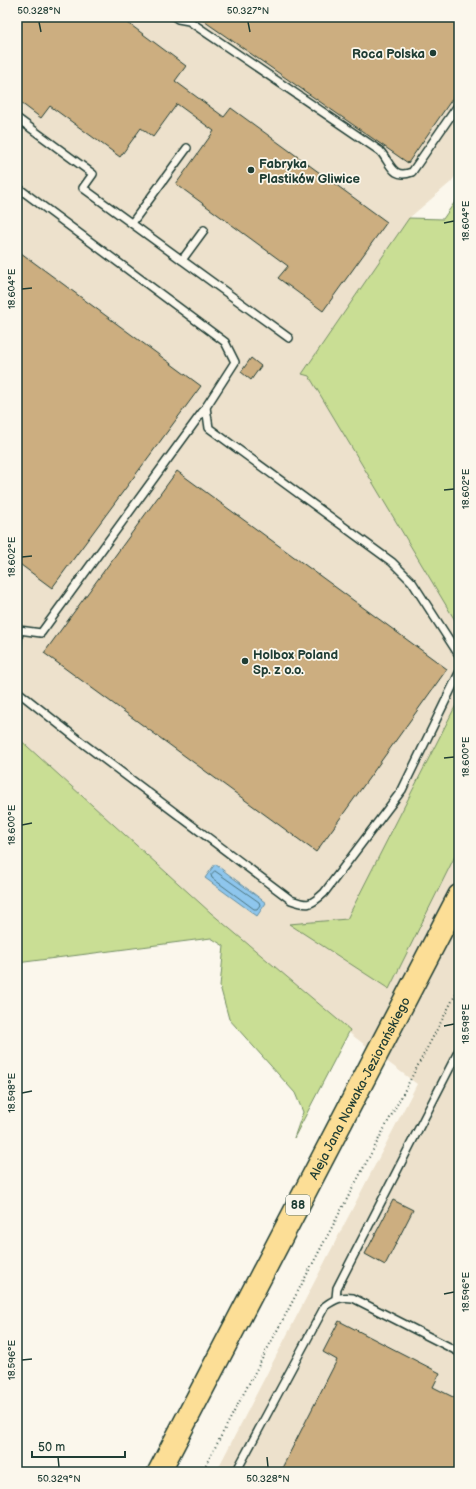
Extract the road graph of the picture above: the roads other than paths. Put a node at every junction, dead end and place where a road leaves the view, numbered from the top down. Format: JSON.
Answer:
{"nodes":[{"id":1,"x":175,"y":17,"type":"edge"},
{"id":2,"x":459,"y":104,"type":"edge"},
{"id":3,"x":17,"y":118,"type":"edge"},
{"id":4,"x":187,"y":148,"type":"dead end"},
{"id":5,"x":17,"y":187,"type":"edge"},
{"id":6,"x":132,"y":223,"type":"junction"},
{"id":7,"x":204,"y":230,"type":"dead end"},
{"id":8,"x":182,"y":260,"type":"junction"},
{"id":9,"x":289,"y":338,"type":"dead end"},
{"id":10,"x":206,"y":407,"type":"junction"},
{"id":11,"x":18,"y":629,"type":"edge"},
{"id":12,"x":17,"y":647,"type":"edge"},
{"id":13,"x":459,"y":655,"type":"edge"},
{"id":14,"x":459,"y":674,"type":"edge"},
{"id":15,"x":17,"y":691,"type":"edge"},
{"id":16,"x":459,"y":896,"type":"edge"},
{"id":17,"x":459,"y":1050,"type":"edge"},
{"id":18,"x":336,"y":1298,"type":"junction"},
{"id":19,"x":459,"y":1352,"type":"edge"},
{"id":20,"x":159,"y":1472,"type":"edge"},
{"id":21,"x":236,"y":1472,"type":"edge"}],
"edges":[{"from":1,"to":2,"type":"lane"},
{"from":3,"to":6,"type":"lane"},
{"from":4,"to":6,"type":"lane"},
{"from":5,"to":10,"type":"lane"},
{"from":6,"to":8,"type":"lane"},
{"from":7,"to":8,"type":"lane"},
{"from":8,"to":9,"type":"lane"},
{"from":10,"to":11,"type":"lane"},
{"from":10,"to":13,"type":"lane"},
{"from":11,"to":12,"type":"lane"},
{"from":14,"to":15,"type":"lane"},
{"from":16,"to":20,"type":"main road","name":"Aleja Jana Nowaka-Jeziorańskiego","number":"88"},
{"from":17,"to":18,"type":"lane"},
{"from":18,"to":19,"type":"lane"},
{"from":18,"to":21,"type":"lane"}]}
